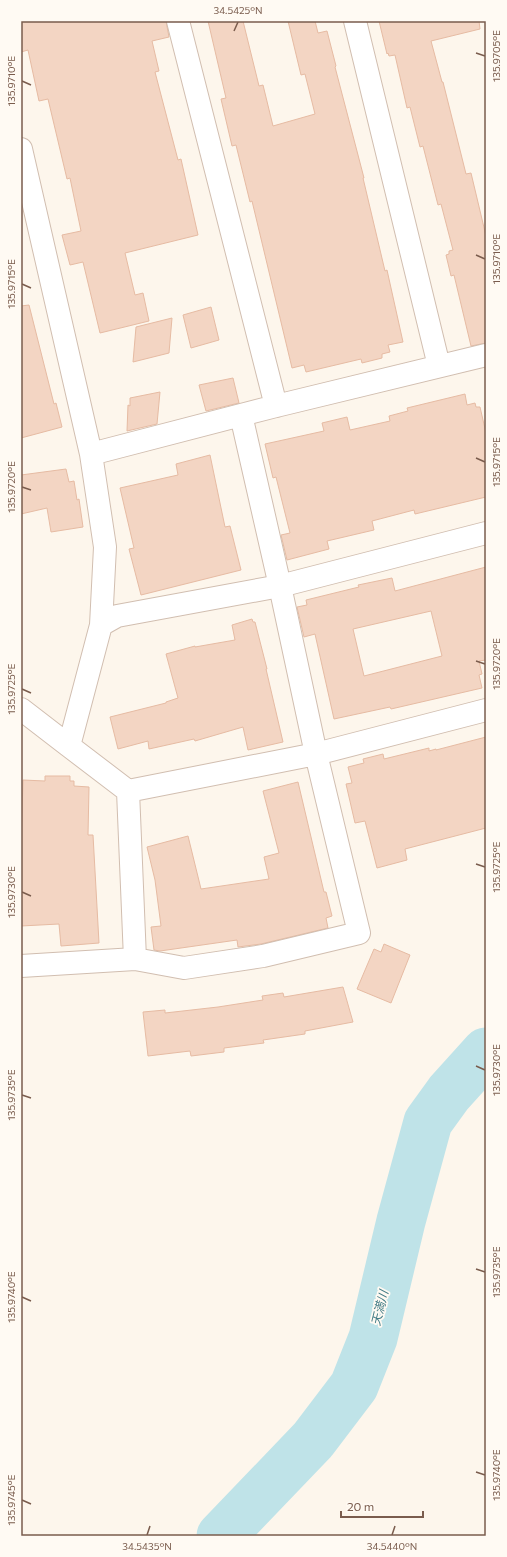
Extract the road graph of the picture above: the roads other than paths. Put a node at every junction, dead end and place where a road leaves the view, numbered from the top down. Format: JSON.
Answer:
{"nodes":[{"id":1,"x":178,"y":21,"type":"edge"},
{"id":2,"x":355,"y":21,"type":"edge"},
{"id":3,"x":21,"y":149,"type":"edge"},
{"id":4,"x":486,"y":355,"type":"edge"},
{"id":5,"x":440,"y":366,"type":"junction"},
{"id":6,"x":276,"y":406,"type":"junction"},
{"id":7,"x":241,"y":415,"type":"junction"},
{"id":8,"x":91,"y":454,"type":"junction"},
{"id":9,"x":486,"y":532,"type":"edge"},
{"id":10,"x":280,"y":586,"type":"junction"},
{"id":11,"x":101,"y":625,"type":"junction"},
{"id":12,"x":21,"y":709,"type":"edge"},
{"id":13,"x":486,"y":710,"type":"edge"},
{"id":14,"x":69,"y":746,"type":"junction"},
{"id":15,"x":316,"y":754,"type":"junction"},
{"id":16,"x":128,"y":791,"type":"junction"},
{"id":17,"x":135,"y":959,"type":"junction"},
{"id":18,"x":21,"y":966,"type":"edge"}],
"edges":[{"from":1,"to":6,"type":"street"},
{"from":2,"to":5,"type":"street"},
{"from":3,"to":8,"type":"street"},
{"from":4,"to":5,"type":"street"},
{"from":5,"to":6,"type":"street"},
{"from":6,"to":7,"type":"street"},
{"from":7,"to":8,"type":"street"},
{"from":7,"to":10,"type":"street"},
{"from":8,"to":11,"type":"street"},
{"from":9,"to":10,"type":"street"},
{"from":10,"to":11,"type":"street"},
{"from":10,"to":15,"type":"street"},
{"from":11,"to":14,"type":"street"},
{"from":12,"to":14,"type":"street"},
{"from":13,"to":15,"type":"street"},
{"from":14,"to":16,"type":"street"},
{"from":15,"to":16,"type":"street"},
{"from":15,"to":17,"type":"street"},
{"from":16,"to":17,"type":"street"},
{"from":17,"to":18,"type":"street"}]}
